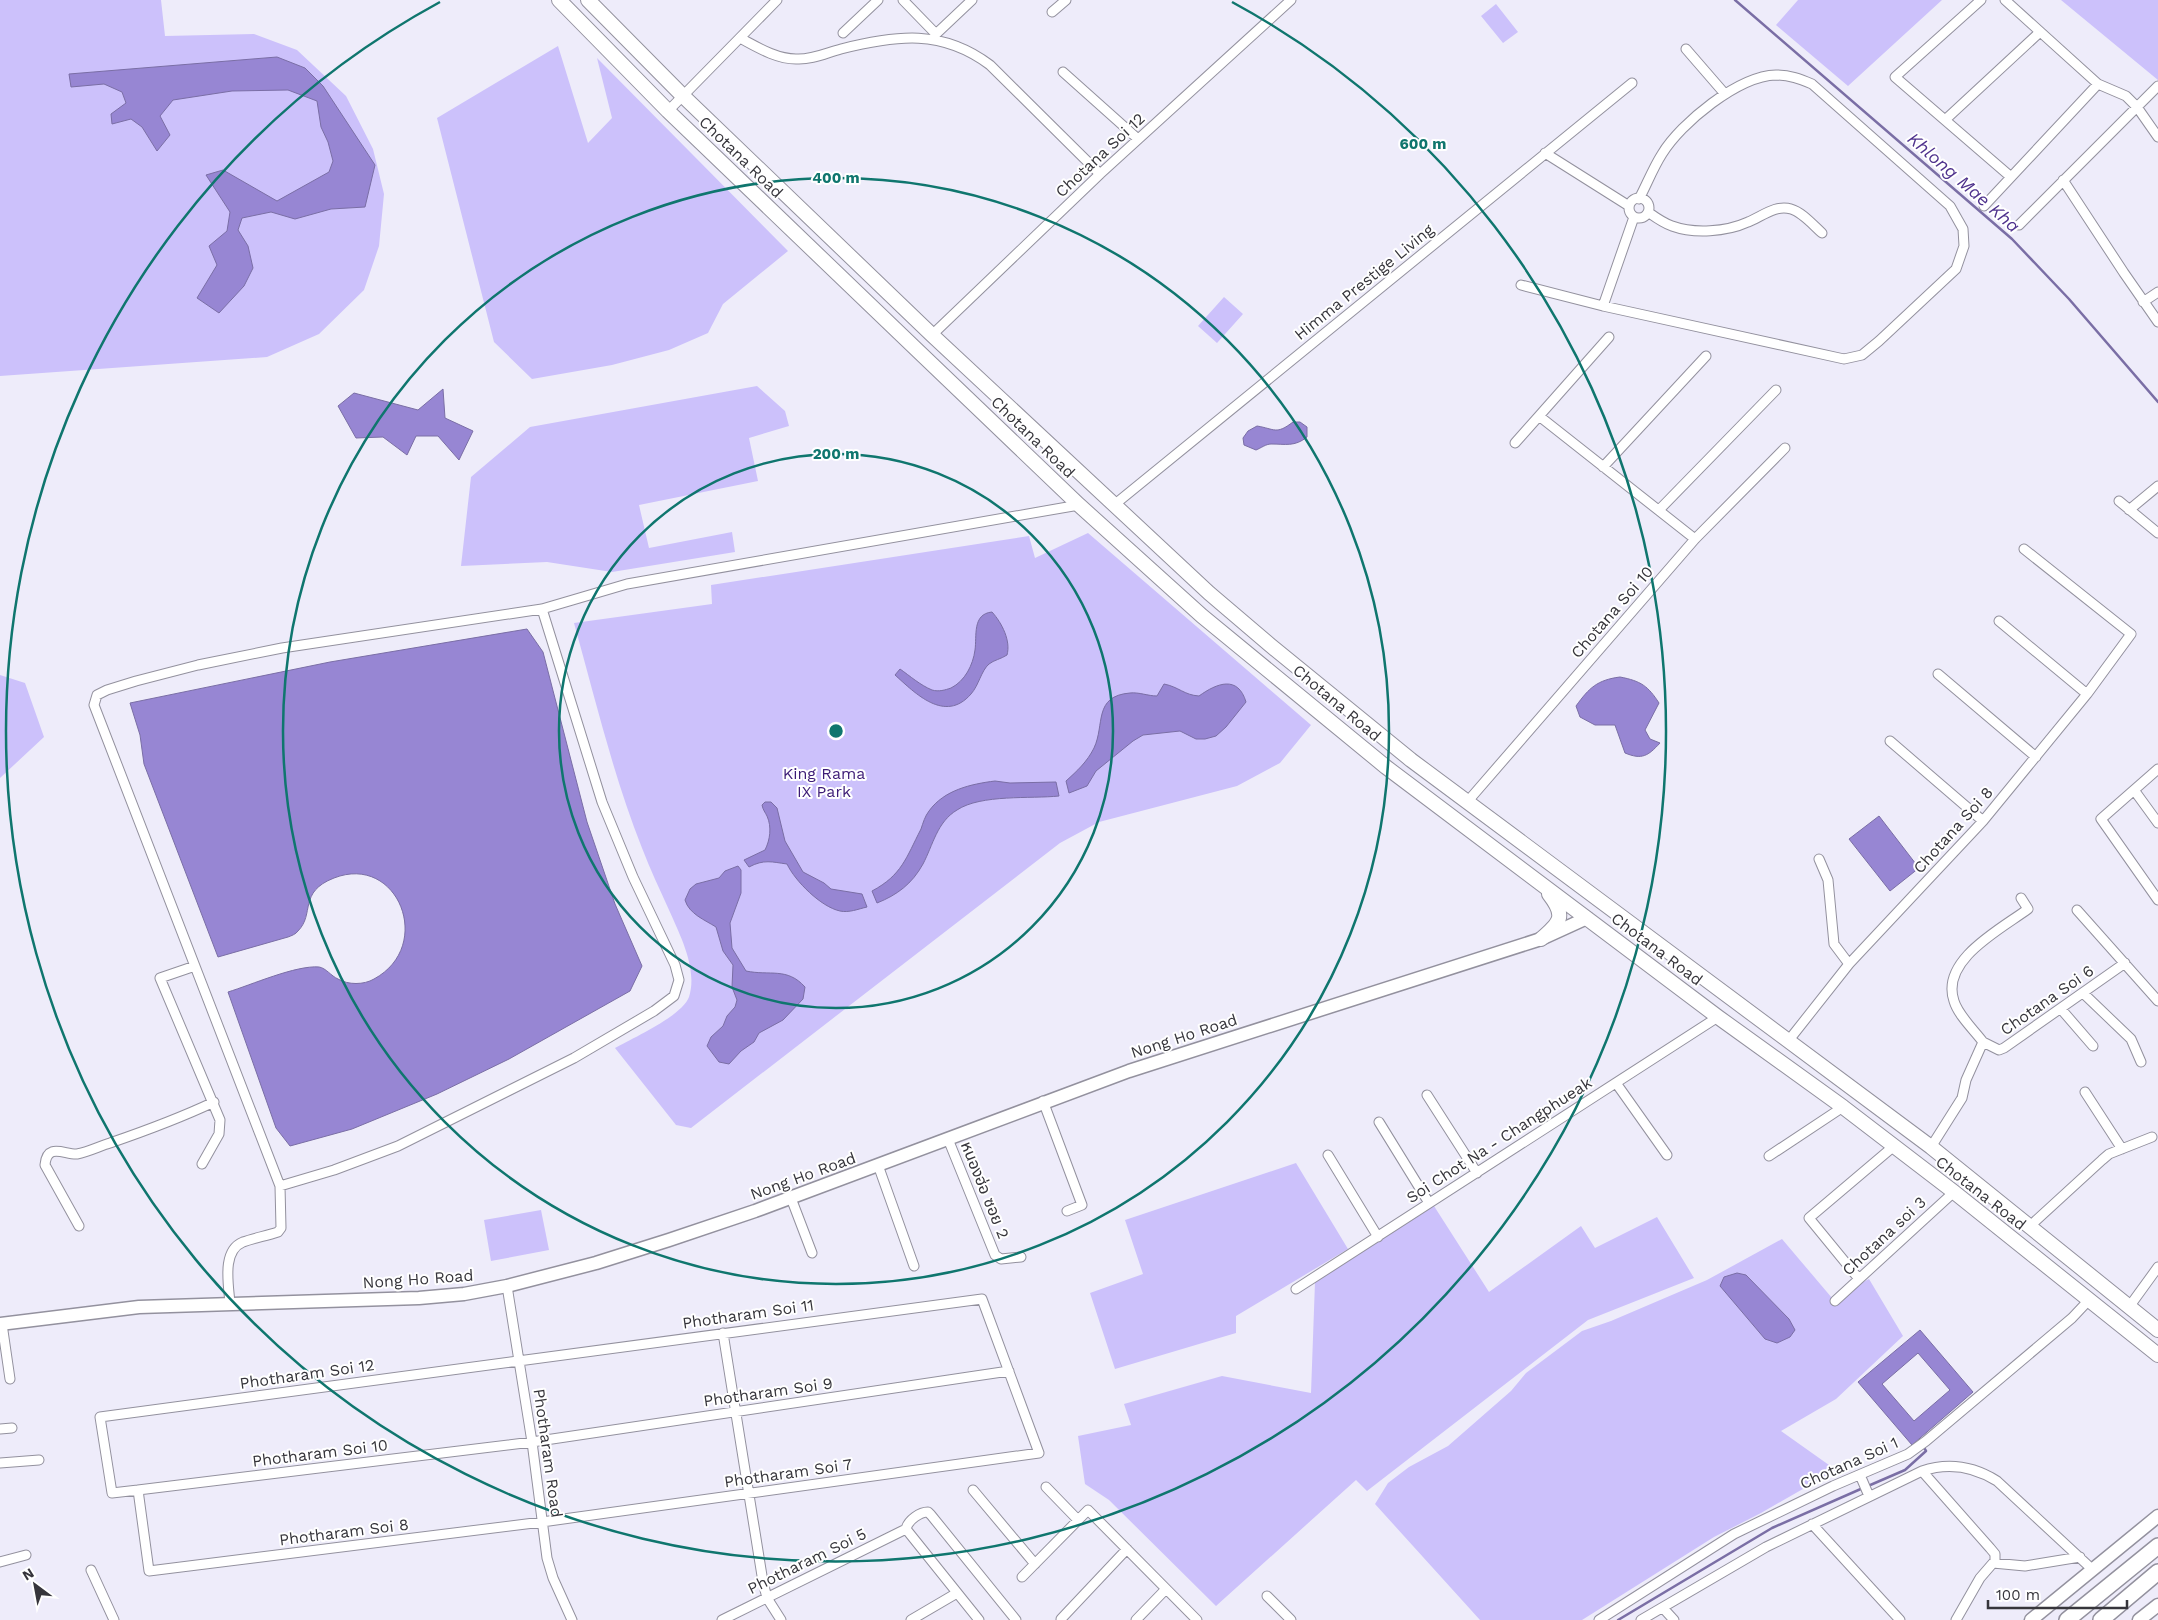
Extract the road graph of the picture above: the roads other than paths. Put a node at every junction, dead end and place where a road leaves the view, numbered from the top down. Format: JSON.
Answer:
{"nodes":[{"id":1,"x":559,"y":0,"type":"edge"},
{"id":2,"x":588,"y":0,"type":"edge"},
{"id":3,"x":777,"y":0,"type":"edge"},
{"id":4,"x":878,"y":0,"type":"edge"},
{"id":5,"x":903,"y":0,"type":"edge"},
{"id":6,"x":972,"y":0,"type":"edge"},
{"id":7,"x":1066,"y":0,"type":"edge"},
{"id":8,"x":1291,"y":0,"type":"edge"},
{"id":9,"x":1981,"y":0,"type":"edge"},
{"id":10,"x":2005,"y":0,"type":"edge"},
{"id":11,"x":1052,"y":12,"type":"dead end"},
{"id":12,"x":2040,"y":32,"type":"junction"},
{"id":13,"x":844,"y":33,"type":"dead end"},
{"id":14,"x":740,"y":38,"type":"junction"},
{"id":15,"x":1686,"y":49,"type":"dead end"},
{"id":16,"x":1063,"y":72,"type":"dead end"},
{"id":17,"x":1632,"y":83,"type":"dead end"},
{"id":18,"x":2098,"y":84,"type":"junction"},
{"id":19,"x":2158,"y":86,"type":"edge"},
{"id":20,"x":1725,"y":94,"type":"junction"},
{"id":21,"x":682,"y":95,"type":"junction"},
{"id":22,"x":2136,"y":107,"type":"junction"},
{"id":23,"x":668,"y":110,"type":"junction"},
{"id":24,"x":1945,"y":120,"type":"junction"},
{"id":25,"x":2158,"y":137,"type":"edge"},
{"id":26,"x":1138,"y":139,"type":"junction"},
{"id":27,"x":1545,"y":153,"type":"junction"},
{"id":28,"x":1100,"y":174,"type":"junction"},
{"id":29,"x":2011,"y":177,"type":"junction"},
{"id":30,"x":2063,"y":180,"type":"junction"},
{"id":31,"x":1639,"y":198,"type":"junction"},
{"id":32,"x":1629,"y":206,"type":"junction"},
{"id":33,"x":1984,"y":206,"type":"dead end"},
{"id":34,"x":1648,"y":212,"type":"junction"},
{"id":35,"x":1634,"y":217,"type":"junction"},
{"id":36,"x":2018,"y":225,"type":"dead end"},
{"id":37,"x":1822,"y":232,"type":"dead end"},
{"id":38,"x":1521,"y":285,"type":"dead end"},
{"id":39,"x":2158,"y":292,"type":"edge"},
{"id":40,"x":2143,"y":302,"type":"junction"},
{"id":41,"x":1603,"y":306,"type":"junction"},
{"id":42,"x":2158,"y":322,"type":"edge"},
{"id":43,"x":932,"y":335,"type":"junction"},
{"id":44,"x":1609,"y":337,"type":"dead end"},
{"id":45,"x":1706,"y":356,"type":"dead end"},
{"id":46,"x":1776,"y":390,"type":"dead end"},
{"id":47,"x":1539,"y":416,"type":"junction"},
{"id":48,"x":1516,"y":443,"type":"dead end"},
{"id":49,"x":1785,"y":448,"type":"dead end"},
{"id":50,"x":1603,"y":467,"type":"junction"},
{"id":51,"x":2158,"y":486,"type":"edge"},
{"id":52,"x":2119,"y":501,"type":"dead end"},
{"id":53,"x":1079,"y":505,"type":"junction"},
{"id":54,"x":1114,"y":505,"type":"junction"},
{"id":55,"x":1659,"y":510,"type":"junction"},
{"id":56,"x":2129,"y":510,"type":"junction"},
{"id":57,"x":2158,"y":533,"type":"edge"},
{"id":58,"x":1694,"y":539,"type":"junction"},
{"id":59,"x":2024,"y":549,"type":"dead end"},
{"id":60,"x":542,"y":608,"type":"junction"},
{"id":61,"x":1999,"y":621,"type":"dead end"},
{"id":62,"x":1938,"y":674,"type":"dead end"},
{"id":63,"x":2087,"y":694,"type":"junction"},
{"id":64,"x":1890,"y":741,"type":"dead end"},
{"id":65,"x":1399,"y":751,"type":"junction"},
{"id":66,"x":2036,"y":757,"type":"junction"},
{"id":67,"x":1386,"y":767,"type":"junction"},
{"id":68,"x":2158,"y":769,"type":"edge"},
{"id":69,"x":2134,"y":790,"type":"junction"},
{"id":70,"x":1468,"y":802,"type":"junction"},
{"id":71,"x":1983,"y":821,"type":"junction"},
{"id":72,"x":2158,"y":823,"type":"edge"},
{"id":73,"x":1819,"y":859,"type":"dead end"},
{"id":74,"x":1545,"y":888,"type":"junction"},
{"id":75,"x":2020,"y":898,"type":"dead end"},
{"id":76,"x":1600,"y":900,"type":"junction"},
{"id":77,"x":2158,"y":900,"type":"edge"},
{"id":78,"x":2077,"y":910,"type":"dead end"},
{"id":79,"x":1587,"y":918,"type":"junction"},
{"id":80,"x":1541,"y":939,"type":"junction"},
{"id":81,"x":2125,"y":963,"type":"junction"},
{"id":82,"x":1849,"y":964,"type":"junction"},
{"id":83,"x":195,"y":966,"type":"junction"},
{"id":84,"x":2083,"y":993,"type":"junction"},
{"id":85,"x":2158,"y":1001,"type":"edge"},
{"id":86,"x":2061,"y":1009,"type":"junction"},
{"id":87,"x":1718,"y":1017,"type":"junction"},
{"id":88,"x":1789,"y":1040,"type":"junction"},
{"id":89,"x":1982,"y":1042,"type":"junction"},
{"id":90,"x":2094,"y":1046,"type":"dead end"},
{"id":91,"x":2141,"y":1062,"type":"dead end"},
{"id":92,"x":1616,"y":1083,"type":"junction"},
{"id":93,"x":2085,"y":1092,"type":"dead end"},
{"id":94,"x":1427,"y":1095,"type":"dead end"},
{"id":95,"x":1044,"y":1101,"type":"junction"},
{"id":96,"x":214,"y":1102,"type":"junction"},
{"id":97,"x":1843,"y":1107,"type":"junction"},
{"id":98,"x":1379,"y":1122,"type":"dead end"},
{"id":99,"x":2152,"y":1137,"type":"dead end"},
{"id":100,"x":948,"y":1139,"type":"junction"},
{"id":101,"x":1894,"y":1146,"type":"junction"},
{"id":102,"x":1931,"y":1148,"type":"junction"},
{"id":103,"x":2122,"y":1149,"type":"junction"},
{"id":104,"x":1328,"y":1155,"type":"dead end"},
{"id":105,"x":1667,"y":1155,"type":"dead end"},
{"id":106,"x":1769,"y":1156,"type":"dead end"},
{"id":107,"x":202,"y":1164,"type":"dead end"},
{"id":108,"x":878,"y":1165,"type":"junction"},
{"id":109,"x":1477,"y":1173,"type":"junction"},
{"id":110,"x":280,"y":1186,"type":"junction"},
{"id":111,"x":1954,"y":1192,"type":"junction"},
{"id":112,"x":791,"y":1198,"type":"junction"},
{"id":113,"x":1429,"y":1203,"type":"junction"},
{"id":114,"x":1066,"y":1211,"type":"dead end"},
{"id":115,"x":79,"y":1226,"type":"dead end"},
{"id":116,"x":2030,"y":1226,"type":"junction"},
{"id":117,"x":1378,"y":1237,"type":"junction"},
{"id":118,"x":812,"y":1254,"type":"dead end"},
{"id":119,"x":1021,"y":1257,"type":"dead end"},
{"id":120,"x":914,"y":1266,"type":"dead end"},
{"id":121,"x":2158,"y":1267,"type":"edge"},
{"id":122,"x":1859,"y":1279,"type":"junction"},
{"id":123,"x":507,"y":1286,"type":"junction"},
{"id":124,"x":1296,"y":1289,"type":"dead end"},
{"id":125,"x":2088,"y":1301,"type":"junction"},
{"id":126,"x":1834,"y":1302,"type":"dead end"},
{"id":127,"x":230,"y":1304,"type":"junction"},
{"id":128,"x":2129,"y":1307,"type":"junction"},
{"id":129,"x":1,"y":1324,"type":"edge"},
{"id":130,"x":2158,"y":1330,"type":"edge"},
{"id":131,"x":723,"y":1333,"type":"junction"},
{"id":132,"x":2158,"y":1355,"type":"edge"},
{"id":133,"x":519,"y":1360,"type":"junction"},
{"id":134,"x":1009,"y":1371,"type":"junction"},
{"id":135,"x":10,"y":1379,"type":"dead end"},
{"id":136,"x":736,"y":1412,"type":"junction"},
{"id":137,"x":12,"y":1428,"type":"dead end"},
{"id":138,"x":0,"y":1429,"type":"edge"},
{"id":139,"x":532,"y":1442,"type":"junction"},
{"id":140,"x":38,"y":1460,"type":"dead end"},
{"id":141,"x":0,"y":1463,"type":"edge"},
{"id":142,"x":1922,"y":1471,"type":"junction"},
{"id":143,"x":1860,"y":1475,"type":"junction"},
{"id":144,"x":1046,"y":1487,"type":"dead end"},
{"id":145,"x":138,"y":1490,"type":"junction"},
{"id":146,"x":973,"y":1490,"type":"dead end"},
{"id":147,"x":112,"y":1493,"type":"joint"},
{"id":148,"x":749,"y":1493,"type":"junction"},
{"id":149,"x":1870,"y":1496,"type":"junction"},
{"id":150,"x":2158,"y":1516,"type":"edge"},
{"id":151,"x":1078,"y":1520,"type":"junction"},
{"id":152,"x":542,"y":1522,"type":"junction"},
{"id":153,"x":1812,"y":1524,"type":"junction"},
{"id":154,"x":906,"y":1529,"type":"junction"},
{"id":155,"x":2158,"y":1546,"type":"edge"},
{"id":156,"x":1127,"y":1549,"type":"junction"},
{"id":157,"x":26,"y":1555,"type":"dead end"},
{"id":158,"x":2080,"y":1557,"type":"junction"},
{"id":159,"x":0,"y":1562,"type":"edge"},
{"id":160,"x":1995,"y":1562,"type":"junction"},
{"id":161,"x":1035,"y":1564,"type":"junction"},
{"id":162,"x":91,"y":1570,"type":"dead end"},
{"id":163,"x":2094,"y":1570,"type":"junction"},
{"id":164,"x":2158,"y":1572,"type":"edge"},
{"id":165,"x":1022,"y":1577,"type":"dead end"},
{"id":166,"x":1166,"y":1589,"type":"junction"},
{"id":167,"x":957,"y":1593,"type":"junction"},
{"id":168,"x":1267,"y":1596,"type":"dead end"},
{"id":169,"x":767,"y":1598,"type":"junction"},
{"id":170,"x":2158,"y":1605,"type":"edge"},
{"id":171,"x":1663,"y":1608,"type":"junction"},
{"id":172,"x":1061,"y":1619,"type":"edge"},
{"id":173,"x":114,"y":1620,"type":"edge"},
{"id":174,"x":572,"y":1620,"type":"edge"},
{"id":175,"x":722,"y":1620,"type":"edge"},
{"id":176,"x":781,"y":1620,"type":"edge"},
{"id":177,"x":911,"y":1620,"type":"edge"},
{"id":178,"x":978,"y":1620,"type":"edge"},
{"id":179,"x":1016,"y":1620,"type":"edge"},
{"id":180,"x":1136,"y":1620,"type":"edge"},
{"id":181,"x":1197,"y":1620,"type":"edge"},
{"id":182,"x":1291,"y":1620,"type":"edge"},
{"id":183,"x":1599,"y":1620,"type":"edge"},
{"id":184,"x":1641,"y":1620,"type":"edge"},
{"id":185,"x":1674,"y":1620,"type":"edge"},
{"id":186,"x":1900,"y":1620,"type":"edge"},
{"id":187,"x":1956,"y":1620,"type":"edge"},
{"id":188,"x":2031,"y":1620,"type":"edge"},
{"id":189,"x":2067,"y":1620,"type":"edge"},
{"id":190,"x":2101,"y":1620,"type":"edge"},
{"id":191,"x":2139,"y":1620,"type":"edge"}],
"edges":[{"from":1,"to":23,"type":"main road","name":"Chotana Road"},
{"from":2,"to":21,"type":"main road","name":"Chotana Road"},
{"from":3,"to":14,"type":"street"},
{"from":4,"to":13,"type":"street"},
{"from":5,"to":6,"type":"street"},
{"from":7,"to":11,"type":"street"},
{"from":8,"to":26,"type":"street","name":"Chotana Soi 12"},
{"from":9,"to":24,"type":"street"},
{"from":10,"to":12,"type":"street"},
{"from":12,"to":18,"type":"street"},
{"from":12,"to":24,"type":"street"},
{"from":14,"to":21,"type":"street"},
{"from":14,"to":28,"type":"street"},
{"from":15,"to":20,"type":"street"},
{"from":16,"to":26,"type":"street"},
{"from":17,"to":27,"type":"street","name":"Himma Prestige Living"},
{"from":18,"to":22,"type":"street"},
{"from":18,"to":29,"type":"street"},
{"from":19,"to":22,"type":"street"},
{"from":20,"to":31,"type":"street"},
{"from":20,"to":41,"type":"street"},
{"from":21,"to":23,"type":"street"},
{"from":21,"to":43,"type":"main road","name":"Chotana Road"},
{"from":22,"to":25,"type":"street"},
{"from":22,"to":30,"type":"street"},
{"from":23,"to":53,"type":"main road","name":"Chotana Road"},
{"from":24,"to":29,"type":"street"},
{"from":26,"to":28,"type":"street","name":"Chotana Soi 12"},
{"from":27,"to":32,"type":"street"},
{"from":27,"to":54,"type":"street","name":"Himma Prestige Living"},
{"from":28,"to":43,"type":"street","name":"Chotana Soi 12"},
{"from":29,"to":33,"type":"street"},
{"from":30,"to":36,"type":"street"},
{"from":30,"to":40,"type":"street"},
{"from":31,"to":32,"type":"street"},
{"from":31,"to":34,"type":"street"},
{"from":32,"to":35,"type":"street"},
{"from":34,"to":35,"type":"street"},
{"from":34,"to":37,"type":"street"},
{"from":35,"to":41,"type":"street"},
{"from":38,"to":41,"type":"street"},
{"from":39,"to":40,"type":"street"},
{"from":40,"to":42,"type":"street"},
{"from":43,"to":54,"type":"main road","name":"Chotana Road"},
{"from":44,"to":47,"type":"street"},
{"from":45,"to":50,"type":"street"},
{"from":46,"to":55,"type":"street"},
{"from":47,"to":48,"type":"street"},
{"from":47,"to":50,"type":"street"},
{"from":49,"to":58,"type":"street","name":"Chotana Soi 10"},
{"from":50,"to":55,"type":"street"},
{"from":51,"to":56,"type":"street"},
{"from":52,"to":56,"type":"street"},
{"from":53,"to":60,"type":"street"},
{"from":53,"to":67,"type":"main road","name":"Chotana Road"},
{"from":54,"to":65,"type":"main road","name":"Chotana Road"},
{"from":55,"to":58,"type":"street"},
{"from":56,"to":57,"type":"street"},
{"from":58,"to":70,"type":"street","name":"Chotana Soi 10"},
{"from":59,"to":63,"type":"street","name":"Chotana Soi 8"},
{"from":60,"to":83,"type":"street"},
{"from":60,"to":110,"type":"street"},
{"from":61,"to":63,"type":"street"},
{"from":62,"to":66,"type":"street"},
{"from":63,"to":66,"type":"street","name":"Chotana Soi 8"},
{"from":64,"to":71,"type":"street"},
{"from":65,"to":67,"type":"main road"},
{"from":65,"to":70,"type":"main road","name":"Chotana Road"},
{"from":66,"to":71,"type":"street","name":"Chotana Soi 8"},
{"from":67,"to":74,"type":"main road","name":"Chotana Road"},
{"from":68,"to":69,"type":"street"},
{"from":69,"to":72,"type":"street"},
{"from":69,"to":77,"type":"street"},
{"from":70,"to":76,"type":"main road","name":"Chotana Road"},
{"from":71,"to":82,"type":"street","name":"Chotana Soi 8"},
{"from":73,"to":82,"type":"street"},
{"from":74,"to":79,"type":"main road","name":"Chotana Road"},
{"from":74,"to":80,"type":"main road"},
{"from":75,"to":89,"type":"street"},
{"from":76,"to":79,"type":"main road"},
{"from":76,"to":88,"type":"main road","name":"Chotana Road"},
{"from":78,"to":81,"type":"street"},
{"from":79,"to":80,"type":"main road","name":"Nong Ho Road"},
{"from":79,"to":87,"type":"main road","name":"Chotana Road"},
{"from":80,"to":95,"type":"main road","name":"Nong Ho Road"},
{"from":81,"to":84,"type":"street","name":"Chotana Soi 6"},
{"from":81,"to":85,"type":"street"},
{"from":82,"to":88,"type":"street","name":"Chotana Soi 8"},
{"from":83,"to":96,"type":"street"},
{"from":83,"to":110,"type":"street"},
{"from":84,"to":86,"type":"street","name":"Chotana Soi 6"},
{"from":84,"to":91,"type":"street"},
{"from":86,"to":89,"type":"street","name":"Chotana Soi 6"},
{"from":86,"to":90,"type":"street"},
{"from":87,"to":92,"type":"street","name":"Soi Chot Na - Changphueak"},
{"from":87,"to":97,"type":"main road","name":"Chotana Road"},
{"from":88,"to":102,"type":"main road","name":"Chotana Road"},
{"from":89,"to":102,"type":"street","name":"Chotana Soi 6"},
{"from":92,"to":105,"type":"street"},
{"from":92,"to":109,"type":"street","name":"Soi Chot Na - Changphueak"},
{"from":93,"to":103,"type":"street"},
{"from":94,"to":109,"type":"street"},
{"from":95,"to":100,"type":"main road","name":"Nong Ho Road"},
{"from":95,"to":114,"type":"street"},
{"from":96,"to":107,"type":"street"},
{"from":96,"to":115,"type":"street"},
{"from":97,"to":101,"type":"main road","name":"Chotana Road"},
{"from":97,"to":106,"type":"street"},
{"from":98,"to":113,"type":"street"},
{"from":99,"to":103,"type":"street"},
{"from":100,"to":108,"type":"main road","name":"Nong Ho Road"},
{"from":100,"to":119,"type":"street","name":"หนองฮ่อ ซอย 2"},
{"from":101,"to":111,"type":"main road","name":"Chotana Road"},
{"from":101,"to":122,"type":"street"},
{"from":102,"to":116,"type":"main road","name":"Chotana Road"},
{"from":103,"to":116,"type":"street"},
{"from":104,"to":117,"type":"street"},
{"from":108,"to":112,"type":"main road","name":"Nong Ho Road"},
{"from":108,"to":120,"type":"street"},
{"from":109,"to":113,"type":"street","name":"Soi Chot Na - Changphueak"},
{"from":110,"to":127,"type":"street"},
{"from":111,"to":122,"type":"street","name":"Chotana soi 3"},
{"from":111,"to":125,"type":"main road","name":"Chotana Road"},
{"from":112,"to":118,"type":"street"},
{"from":112,"to":123,"type":"main road","name":"Nong Ho Road"},
{"from":113,"to":117,"type":"street","name":"Soi Chot Na - Changphueak"},
{"from":116,"to":128,"type":"main road","name":"Chotana Road"},
{"from":117,"to":124,"type":"street","name":"Soi Chot Na - Changphueak"},
{"from":121,"to":128,"type":"street"},
{"from":122,"to":126,"type":"street","name":"Chotana soi 3"},
{"from":123,"to":127,"type":"main road","name":"Nong Ho Road"},
{"from":123,"to":133,"type":"street","name":"Photharam Road"},
{"from":125,"to":132,"type":"main road","name":"Chotana Road"},
{"from":125,"to":143,"type":"street","name":"Chotana Soi 1"},
{"from":127,"to":129,"type":"main road","name":"Nong Ho Road"},
{"from":128,"to":130,"type":"main road","name":"Chotana Road"},
{"from":129,"to":135,"type":"street"},
{"from":131,"to":133,"type":"street","name":"Photharam Soi 11"},
{"from":131,"to":134,"type":"street","name":"Photharam Soi 11"},
{"from":131,"to":136,"type":"street"},
{"from":133,"to":139,"type":"street","name":"Photharam Road"},
{"from":133,"to":147,"type":"street","name":"Photharam Soi 12"},
{"from":134,"to":136,"type":"street","name":"Photharam Soi 9"},
{"from":134,"to":148,"type":"street","name":"Photharam Soi 7"},
{"from":136,"to":139,"type":"street","name":"Photharam Soi 9"},
{"from":136,"to":148,"type":"street"},
{"from":137,"to":138,"type":"street"},
{"from":139,"to":145,"type":"street","name":"Photharam Soi 10"},
{"from":139,"to":152,"type":"street","name":"Photharam Road"},
{"from":140,"to":141,"type":"street"},
{"from":142,"to":149,"type":"street"},
{"from":142,"to":158,"type":"street"},
{"from":142,"to":160,"type":"street"},
{"from":143,"to":149,"type":"street"},
{"from":143,"to":183,"type":"street","name":"Chotana Soi 1"},
{"from":144,"to":151,"type":"street"},
{"from":145,"to":147,"type":"street","name":"Photharam Soi 10"},
{"from":145,"to":152,"type":"street","name":"Photharam Soi 8"},
{"from":146,"to":161,"type":"street"},
{"from":148,"to":152,"type":"street","name":"Photharam Soi 7"},
{"from":148,"to":169,"type":"street"},
{"from":149,"to":153,"type":"street"},
{"from":150,"to":163,"type":"main road"},
{"from":151,"to":156,"type":"street"},
{"from":151,"to":161,"type":"street"},
{"from":152,"to":174,"type":"street","name":"Photharam Road"},
{"from":153,"to":171,"type":"street"},
{"from":153,"to":186,"type":"street"},
{"from":154,"to":167,"type":"street"},
{"from":154,"to":169,"type":"street","name":"Photharam Soi 5"},
{"from":154,"to":179,"type":"street","name":"Photharam Soi 5"},
{"from":155,"to":189,"type":"highway"},
{"from":156,"to":166,"type":"street"},
{"from":156,"to":172,"type":"street"},
{"from":157,"to":159,"type":"street"},
{"from":158,"to":160,"type":"street"},
{"from":158,"to":163,"type":"street"},
{"from":160,"to":187,"type":"street"},
{"from":161,"to":165,"type":"street"},
{"from":162,"to":173,"type":"street"},
{"from":163,"to":188,"type":"main road"},
{"from":164,"to":190,"type":"highway"},
{"from":166,"to":180,"type":"street"},
{"from":166,"to":181,"type":"street"},
{"from":167,"to":177,"type":"street"},
{"from":167,"to":178,"type":"street"},
{"from":168,"to":182,"type":"street"},
{"from":169,"to":175,"type":"street","name":"Photharam Soi 5"},
{"from":169,"to":176,"type":"street"},
{"from":170,"to":191,"type":"main road"},
{"from":171,"to":184,"type":"street"},
{"from":171,"to":185,"type":"street"}]}
